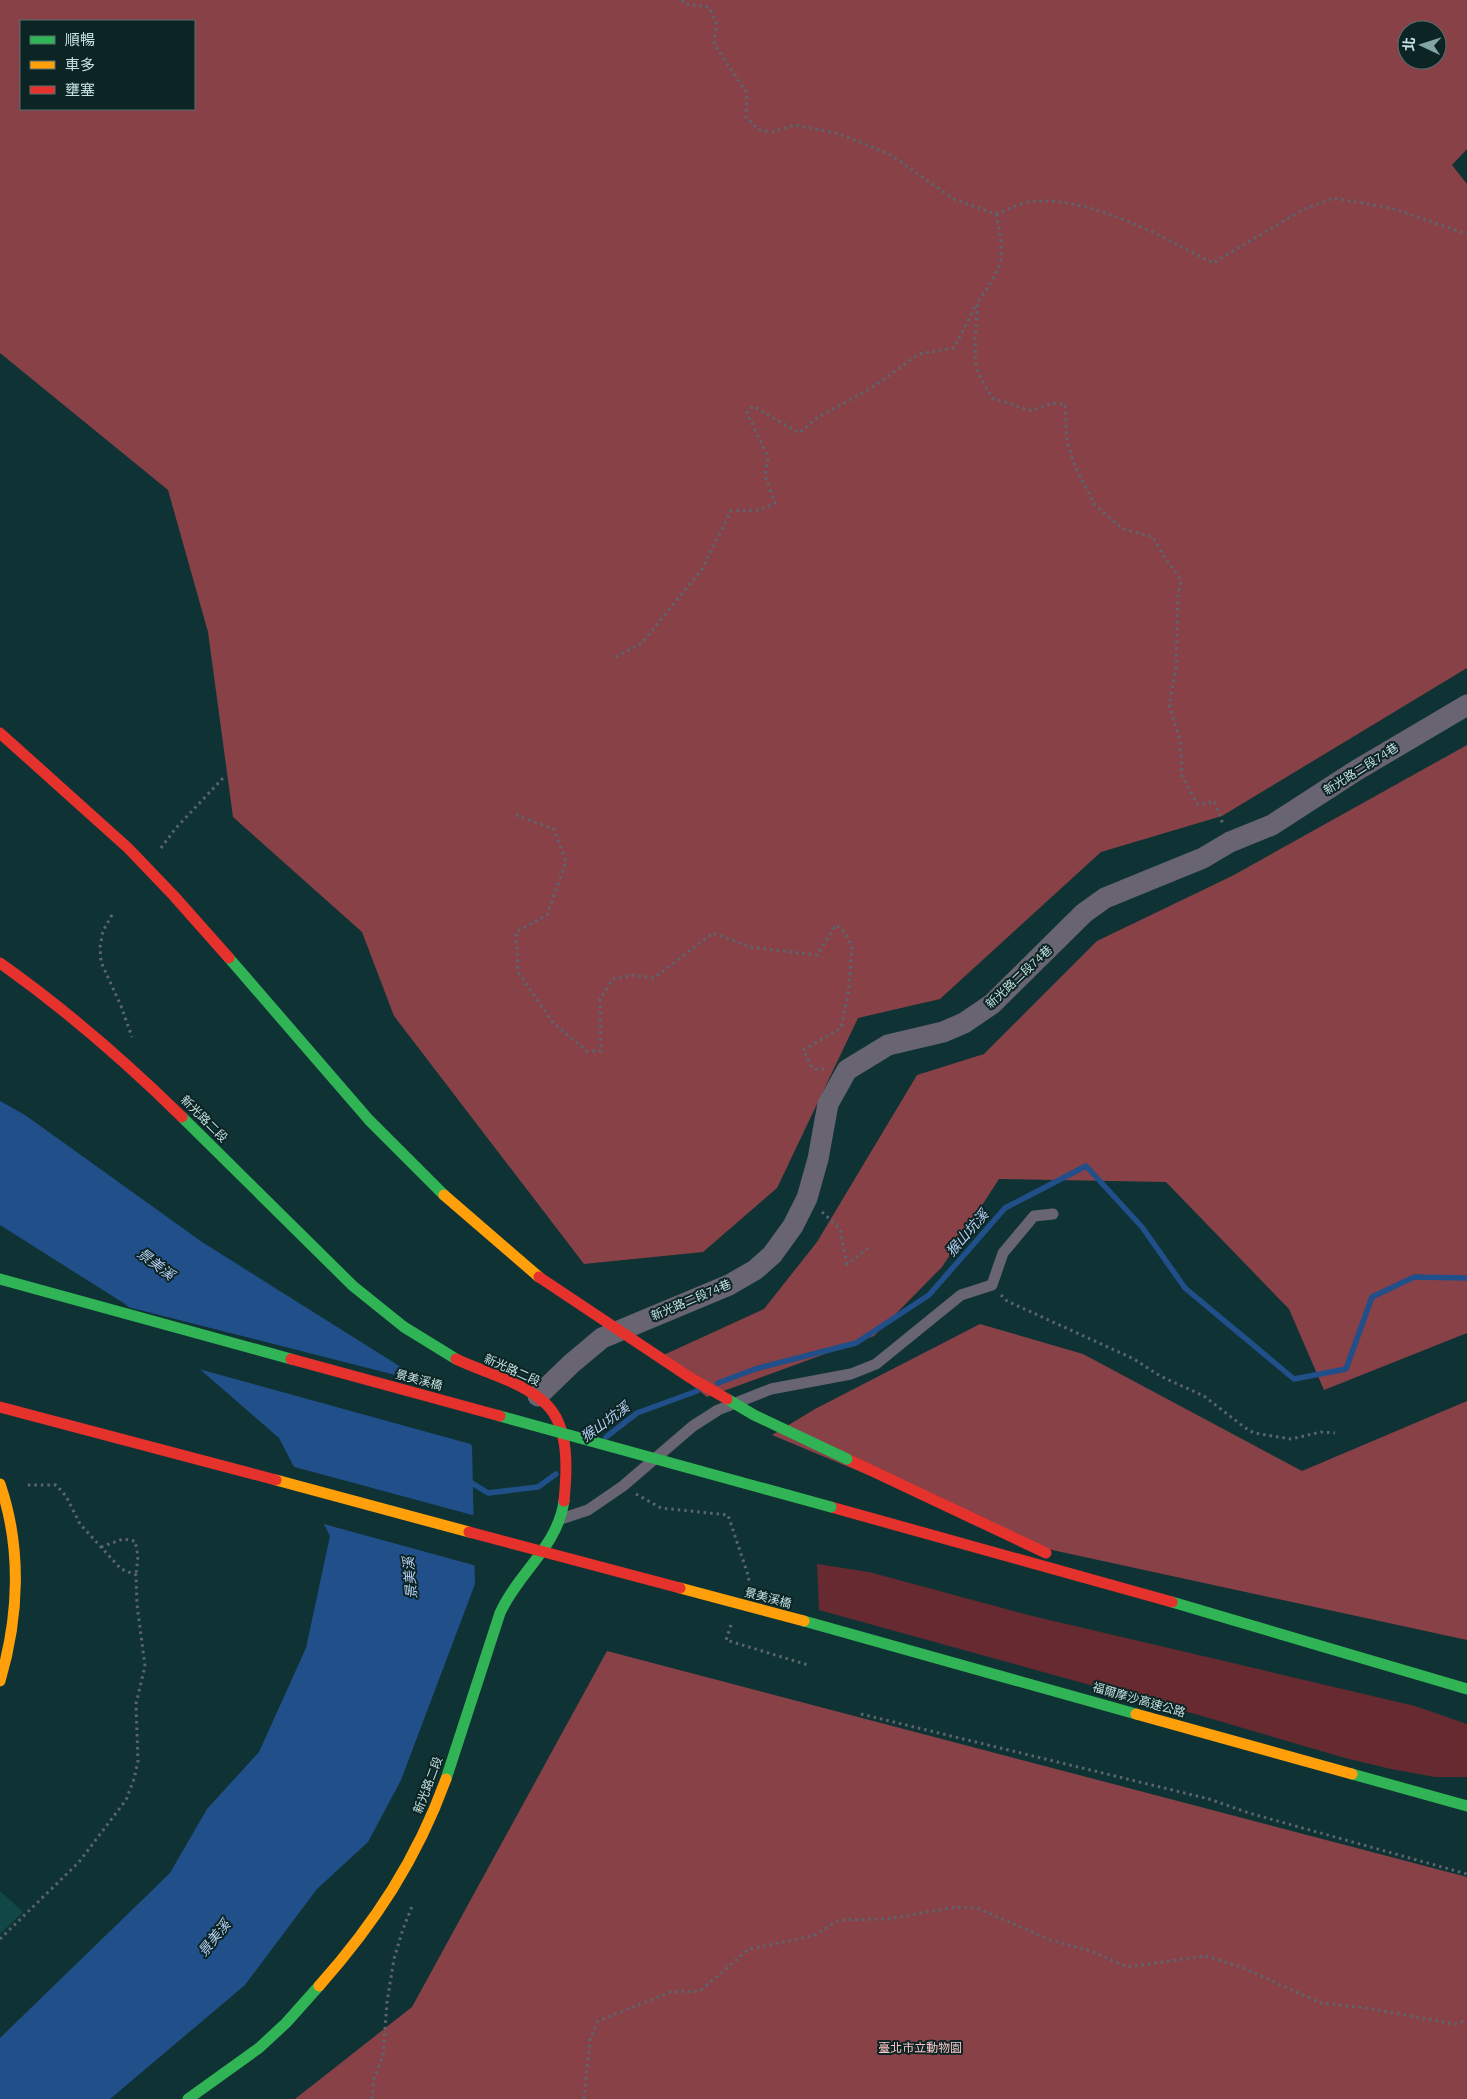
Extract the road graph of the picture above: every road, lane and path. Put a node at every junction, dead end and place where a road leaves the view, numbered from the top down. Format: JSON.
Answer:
{"nodes":[{"id":1,"x":682,"y":0,"type":"edge"},
{"id":2,"x":996,"y":214,"type":"junction"},
{"id":3,"x":1467,"y":234,"type":"edge"},
{"id":4,"x":978,"y":302,"type":"junction"},
{"id":5,"x":616,"y":657,"type":"dead end"},
{"id":6,"x":1467,"y":705,"type":"edge"},
{"id":7,"x":0,"y":732,"type":"edge"},
{"id":8,"x":224,"y":777,"type":"dead end"},
{"id":9,"x":516,"y":815,"type":"dead end"},
{"id":10,"x":1230,"y":842,"type":"junction"},
{"id":11,"x":158,"y":851,"type":"dead end"},
{"id":12,"x":112,"y":915,"type":"dead end"},
{"id":13,"x":0,"y":963,"type":"edge"},
{"id":14,"x":133,"y":1040,"type":"dead end"},
{"id":15,"x":847,"y":1070,"type":"junction"},
{"id":16,"x":807,"y":1198,"type":"junction"},
{"id":17,"x":1053,"y":1214,"type":"dead end"},
{"id":18,"x":868,"y":1248,"type":"dead end"},
{"id":19,"x":0,"y":1279,"type":"edge"},
{"id":20,"x":992,"y":1285,"type":"junction"},
{"id":21,"x":545,"y":1403,"type":"junction"},
{"id":22,"x":0,"y":1407,"type":"edge"},
{"id":23,"x":1335,"y":1433,"type":"dead end"},
{"id":24,"x":1,"y":1486,"type":"edge"},
{"id":25,"x":623,"y":1486,"type":"junction"},
{"id":26,"x":560,"y":1520,"type":"junction"},
{"id":27,"x":102,"y":1547,"type":"junction"},
{"id":28,"x":136,"y":1575,"type":"junction"},
{"id":29,"x":1113,"y":1585,"type":"junction"},
{"id":30,"x":746,"y":1587,"type":"dead end"},
{"id":31,"x":732,"y":1622,"type":"dead end"},
{"id":32,"x":804,"y":1622,"type":"joint"},
{"id":33,"x":808,"y":1665,"type":"dead end"},
{"id":34,"x":0,"y":1680,"type":"edge"},
{"id":35,"x":1467,"y":1689,"type":"edge"},
{"id":36,"x":861,"y":1714,"type":"dead end"},
{"id":37,"x":1467,"y":1806,"type":"edge"},
{"id":38,"x":1467,"y":1874,"type":"edge"},
{"id":39,"x":416,"y":1896,"type":"dead end"},
{"id":40,"x":0,"y":1939,"type":"edge"},
{"id":41,"x":1467,"y":2020,"type":"edge"},
{"id":42,"x":188,"y":2099,"type":"edge"},
{"id":43,"x":372,"y":2099,"type":"edge"},
{"id":44,"x":584,"y":2099,"type":"edge"}],
"edges":[{"from":1,"to":2,"type":"path"},
{"from":2,"to":3,"type":"path"},
{"from":2,"to":4,"type":"path"},
{"from":4,"to":5,"type":"path"},
{"from":4,"to":10,"type":"path"},
{"from":6,"to":10,"type":"street","name":"新光路二段74巷"},
{"from":7,"to":29,"type":"main road","bridge":true},
{"from":8,"to":11,"type":"path"},
{"from":9,"to":15,"type":"path"},
{"from":10,"to":15,"type":"street","name":"新光路二段74巷"},
{"from":12,"to":14,"type":"path"},
{"from":13,"to":21,"type":"main road","name":"新光路二段"},
{"from":15,"to":16,"type":"street","name":"新光路二段74巷"},
{"from":16,"to":18,"type":"path"},
{"from":16,"to":21,"type":"street","name":"新光路二段74巷"},
{"from":17,"to":20,"type":"lane"},
{"from":19,"to":29,"type":"main road","name":"景美溪橋","bridge":true},
{"from":20,"to":23,"type":"path"},
{"from":20,"to":25,"type":"lane"},
{"from":21,"to":26,"type":"main road","name":"新光路二段"},
{"from":22,"to":32,"type":"main road","name":"景美溪橋","bridge":true},
{"from":24,"to":27,"type":"path"},
{"from":24,"to":34,"type":"main road"},
{"from":25,"to":26,"type":"lane"},
{"from":25,"to":30,"type":"path"},
{"from":26,"to":42,"type":"main road","name":"新光路二段"},
{"from":27,"to":28,"type":"path"},
{"from":27,"to":28,"type":"path"},
{"from":28,"to":40,"type":"path"},
{"from":29,"to":35,"type":"main road"},
{"from":31,"to":33,"type":"path"},
{"from":32,"to":37,"type":"main road","name":"福爾摩沙高速公路"},
{"from":36,"to":38,"type":"path"},
{"from":39,"to":43,"type":"path"},
{"from":41,"to":44,"type":"path"}]}
